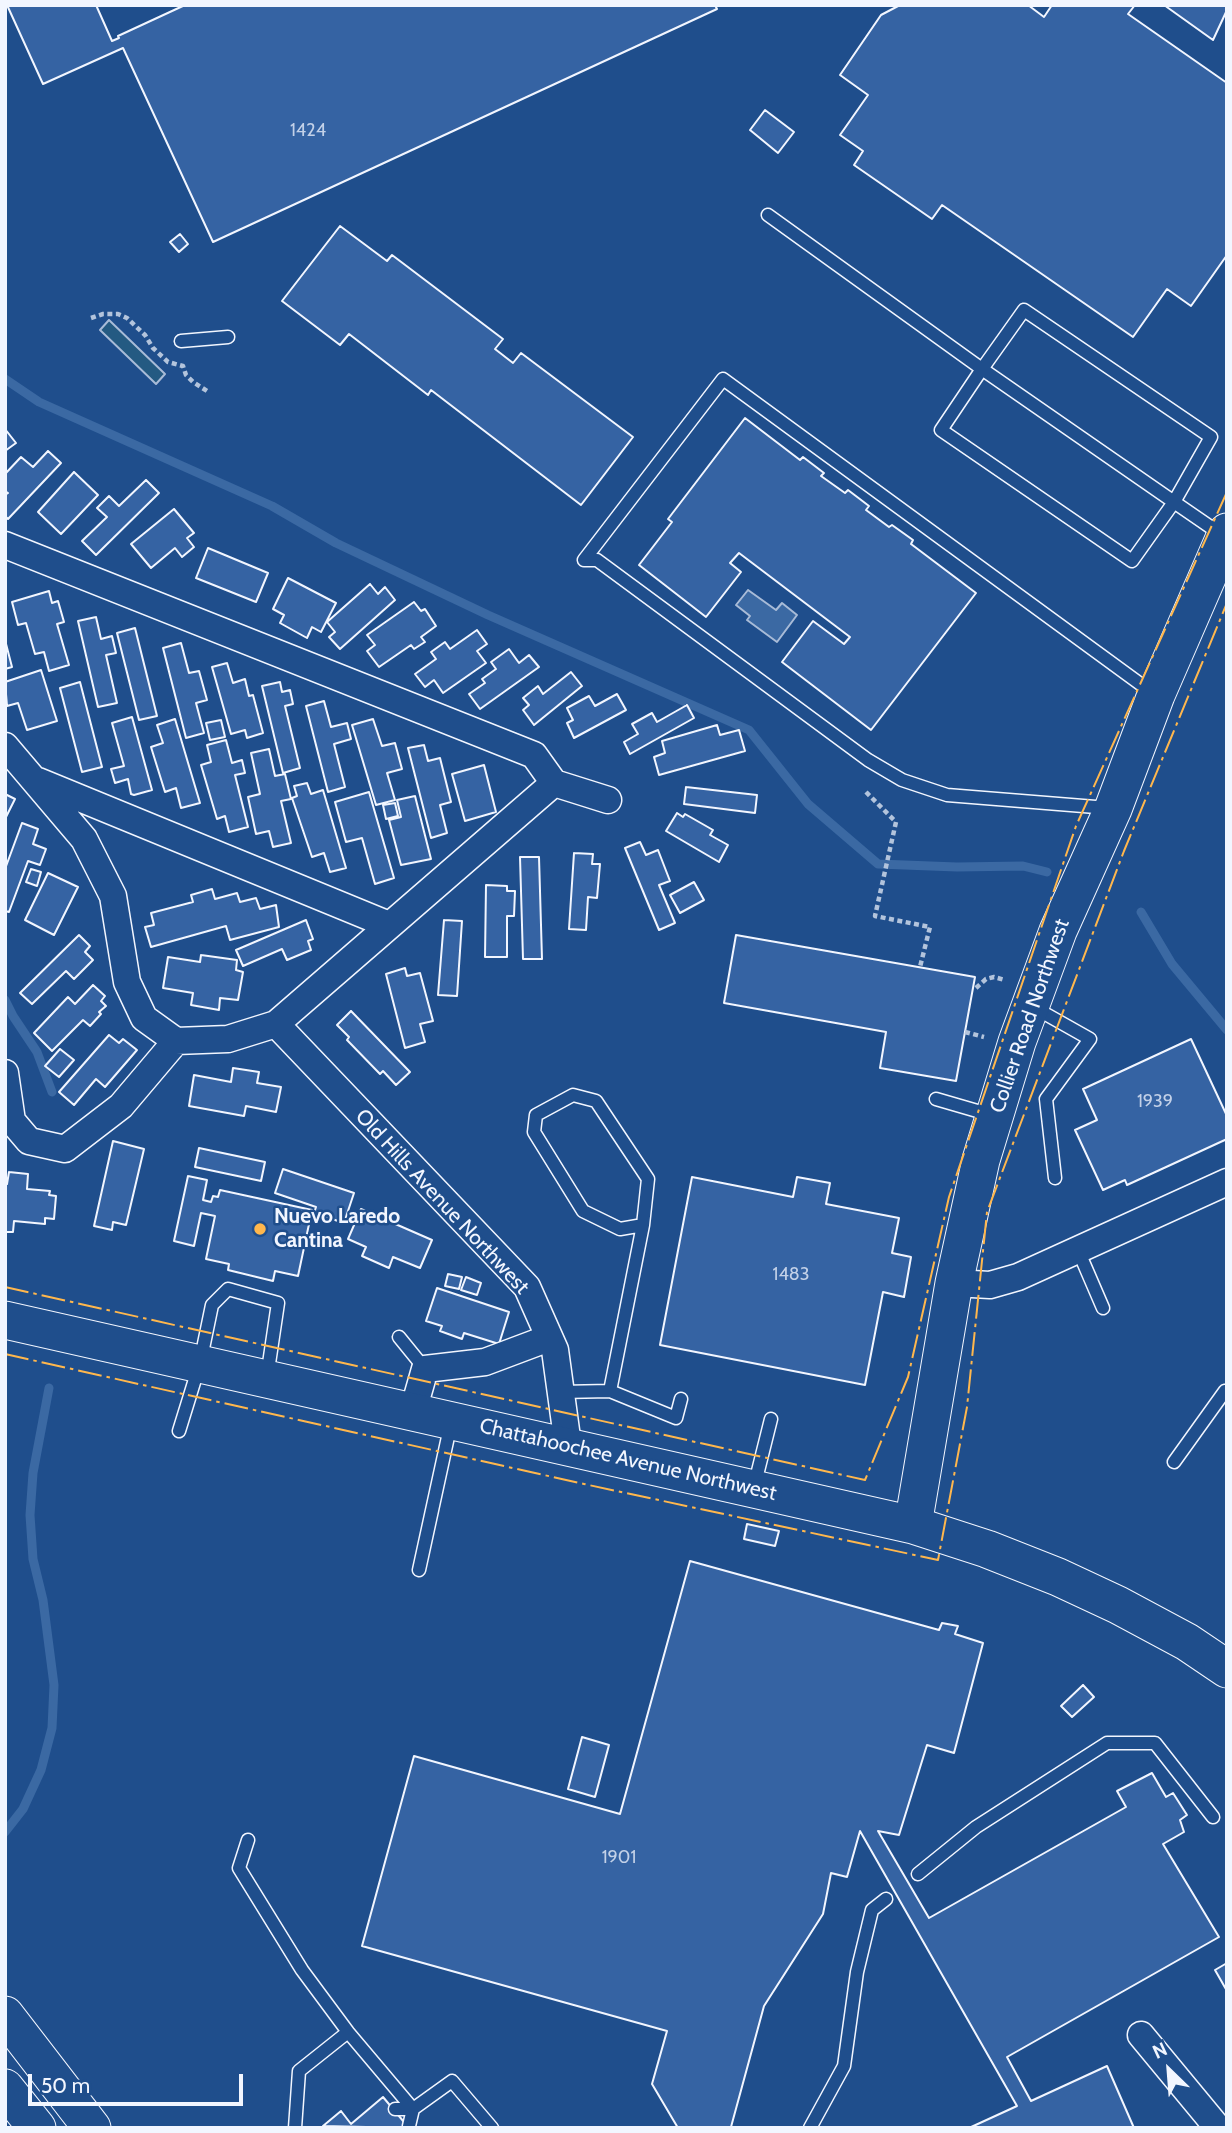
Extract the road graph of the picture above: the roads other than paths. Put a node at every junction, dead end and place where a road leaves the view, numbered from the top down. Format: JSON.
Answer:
{"nodes":[{"id":1,"x":768,"y":215,"type":"dead end"},
{"id":2,"x":228,"y":337,"type":"dead end"},
{"id":3,"x":181,"y":341,"type":"dead end"},
{"id":4,"x":982,"y":369,"type":"junction"},
{"id":5,"x":1174,"y":502,"type":"junction"},
{"id":6,"x":1226,"y":534,"type":"edge"},
{"id":7,"x":5,"y":545,"type":"edge"},
{"id":8,"x":1156,"y":695,"type":"junction"},
{"id":9,"x":5,"y":746,"type":"edge"},
{"id":10,"x":32,"y":779,"type":"junction"},
{"id":11,"x":554,"y":783,"type":"junction"},
{"id":12,"x":608,"y":800,"type":"dead end"},
{"id":13,"x":1113,"y":809,"type":"junction"},
{"id":14,"x":389,"y":925,"type":"junction"},
{"id":15,"x":1031,"y":1007,"type":"junction"},
{"id":16,"x":276,"y":1024,"type":"junction"},
{"id":17,"x":176,"y":1041,"type":"junction"},
{"id":18,"x":5,"y":1073,"type":"edge"},
{"id":19,"x":936,"y":1099,"type":"dead end"},
{"id":20,"x":995,"y":1116,"type":"junction"},
{"id":21,"x":1055,"y":1178,"type":"dead end"},
{"id":22,"x":1227,"y":1182,"type":"edge"},
{"id":23,"x":643,"y":1225,"type":"junction"},
{"id":24,"x":1078,"y":1250,"type":"junction"},
{"id":25,"x":954,"y":1283,"type":"junction"},
{"id":26,"x":1103,"y":1308,"type":"dead end"},
{"id":27,"x":5,"y":1320,"type":"edge"},
{"id":28,"x":399,"y":1337,"type":"dead end"},
{"id":29,"x":549,"y":1338,"type":"junction"},
{"id":30,"x":200,"y":1363,"type":"junction"},
{"id":31,"x":425,"y":1369,"type":"junction"},
{"id":32,"x":267,"y":1378,"type":"junction"},
{"id":33,"x":610,"y":1391,"type":"junction"},
{"id":34,"x":1225,"y":1391,"type":"edge"},
{"id":35,"x":560,"y":1392,"type":"junction"},
{"id":36,"x":681,"y":1399,"type":"dead end"},
{"id":37,"x":413,"y":1411,"type":"junction"},
{"id":38,"x":452,"y":1419,"type":"junction"},
{"id":39,"x":771,"y":1419,"type":"dead end"},
{"id":40,"x":180,"y":1431,"type":"dead end"},
{"id":41,"x":568,"y":1446,"type":"junction"},
{"id":42,"x":1174,"y":1462,"type":"dead end"},
{"id":43,"x":754,"y":1488,"type":"junction"},
{"id":44,"x":913,"y":1525,"type":"junction"},
{"id":45,"x":419,"y":1570,"type":"dead end"},
{"id":46,"x":1227,"y":1669,"type":"edge"},
{"id":47,"x":1213,"y":1817,"type":"dead end"},
{"id":48,"x":248,"y":1840,"type":"dead end"},
{"id":49,"x":918,"y":1874,"type":"dead end"},
{"id":50,"x":886,"y":1899,"type":"dead end"},
{"id":51,"x":5,"y":2015,"type":"edge"},
{"id":52,"x":348,"y":2032,"type":"junction"},
{"id":53,"x":1141,"y":2035,"type":"dead end"},
{"id":54,"x":5,"y":2088,"type":"edge"},
{"id":55,"x":395,"y":2109,"type":"dead end"},
{"id":56,"x":413,"y":2109,"type":"junction"},
{"id":57,"x":409,"y":2126,"type":"edge"},
{"id":58,"x":37,"y":2128,"type":"edge"},
{"id":59,"x":92,"y":2128,"type":"edge"},
{"id":60,"x":295,"y":2128,"type":"edge"},
{"id":61,"x":492,"y":2128,"type":"edge"},
{"id":62,"x":810,"y":2128,"type":"edge"},
{"id":63,"x":1218,"y":2128,"type":"edge"}],
"edges":[{"from":1,"to":4,"type":"lane"},
{"from":2,"to":3,"type":"lane"},
{"from":4,"to":5,"type":"lane"},
{"from":4,"to":5,"type":"lane"},
{"from":4,"to":5,"type":"lane"},
{"from":5,"to":6,"type":"lane"},
{"from":6,"to":8,"type":"street","name":"Collier Road Northwest"},
{"from":7,"to":11,"type":"street"},
{"from":8,"to":13,"type":"street","name":"Collier Road Northwest"},
{"from":8,"to":13,"type":"lane"},
{"from":9,"to":10,"type":"street"},
{"from":10,"to":14,"type":"street"},
{"from":10,"to":17,"type":"street"},
{"from":11,"to":12,"type":"street"},
{"from":11,"to":14,"type":"street"},
{"from":13,"to":15,"type":"street","name":"Collier Road Northwest"},
{"from":14,"to":16,"type":"street"},
{"from":15,"to":20,"type":"street","name":"Collier Road Northwest"},
{"from":15,"to":21,"type":"lane"},
{"from":16,"to":17,"type":"street"},
{"from":16,"to":29,"type":"street","name":"Old Hills Avenue Northwest"},
{"from":17,"to":18,"type":"street"},
{"from":19,"to":20,"type":"lane"},
{"from":20,"to":25,"type":"street","name":"Collier Road Northwest"},
{"from":22,"to":24,"type":"street"},
{"from":23,"to":23,"type":"lane"},
{"from":23,"to":33,"type":"lane"},
{"from":24,"to":25,"type":"street"},
{"from":24,"to":26,"type":"lane"},
{"from":25,"to":44,"type":"street","name":"Collier Road Northwest"},
{"from":27,"to":30,"type":"street","name":"Chattahoochee Avenue Northwest"},
{"from":28,"to":31,"type":"lane"},
{"from":29,"to":31,"type":"street"},
{"from":29,"to":35,"type":"street","name":"Old Hills Avenue Northwest"},
{"from":30,"to":32,"type":"street","name":"Chattahoochee Avenue Northwest"},
{"from":30,"to":32,"type":"lane"},
{"from":30,"to":40,"type":"lane"},
{"from":31,"to":37,"type":"street"},
{"from":32,"to":37,"type":"street","name":"Chattahoochee Avenue Northwest"},
{"from":33,"to":35,"type":"lane"},
{"from":33,"to":36,"type":"lane"},
{"from":34,"to":42,"type":"lane"},
{"from":35,"to":41,"type":"street","name":"Old Hills Avenue Northwest"},
{"from":37,"to":38,"type":"street","name":"Chattahoochee Avenue Northwest"},
{"from":38,"to":41,"type":"street","name":"Chattahoochee Avenue Northwest"},
{"from":38,"to":45,"type":"lane"},
{"from":39,"to":43,"type":"lane"},
{"from":41,"to":43,"type":"street","name":"Chattahoochee Avenue Northwest"},
{"from":43,"to":44,"type":"street","name":"Chattahoochee Avenue Northwest"},
{"from":44,"to":46,"type":"street","name":"Chattahoochee Avenue Northwest"},
{"from":47,"to":49,"type":"lane"},
{"from":48,"to":52,"type":"lane"},
{"from":50,"to":62,"type":"lane"},
{"from":51,"to":59,"type":"street"},
{"from":52,"to":56,"type":"lane"},
{"from":52,"to":60,"type":"lane"},
{"from":53,"to":63,"type":"street"},
{"from":54,"to":58,"type":"street"},
{"from":55,"to":56,"type":"lane"},
{"from":56,"to":57,"type":"lane"},
{"from":56,"to":61,"type":"lane"}]}
